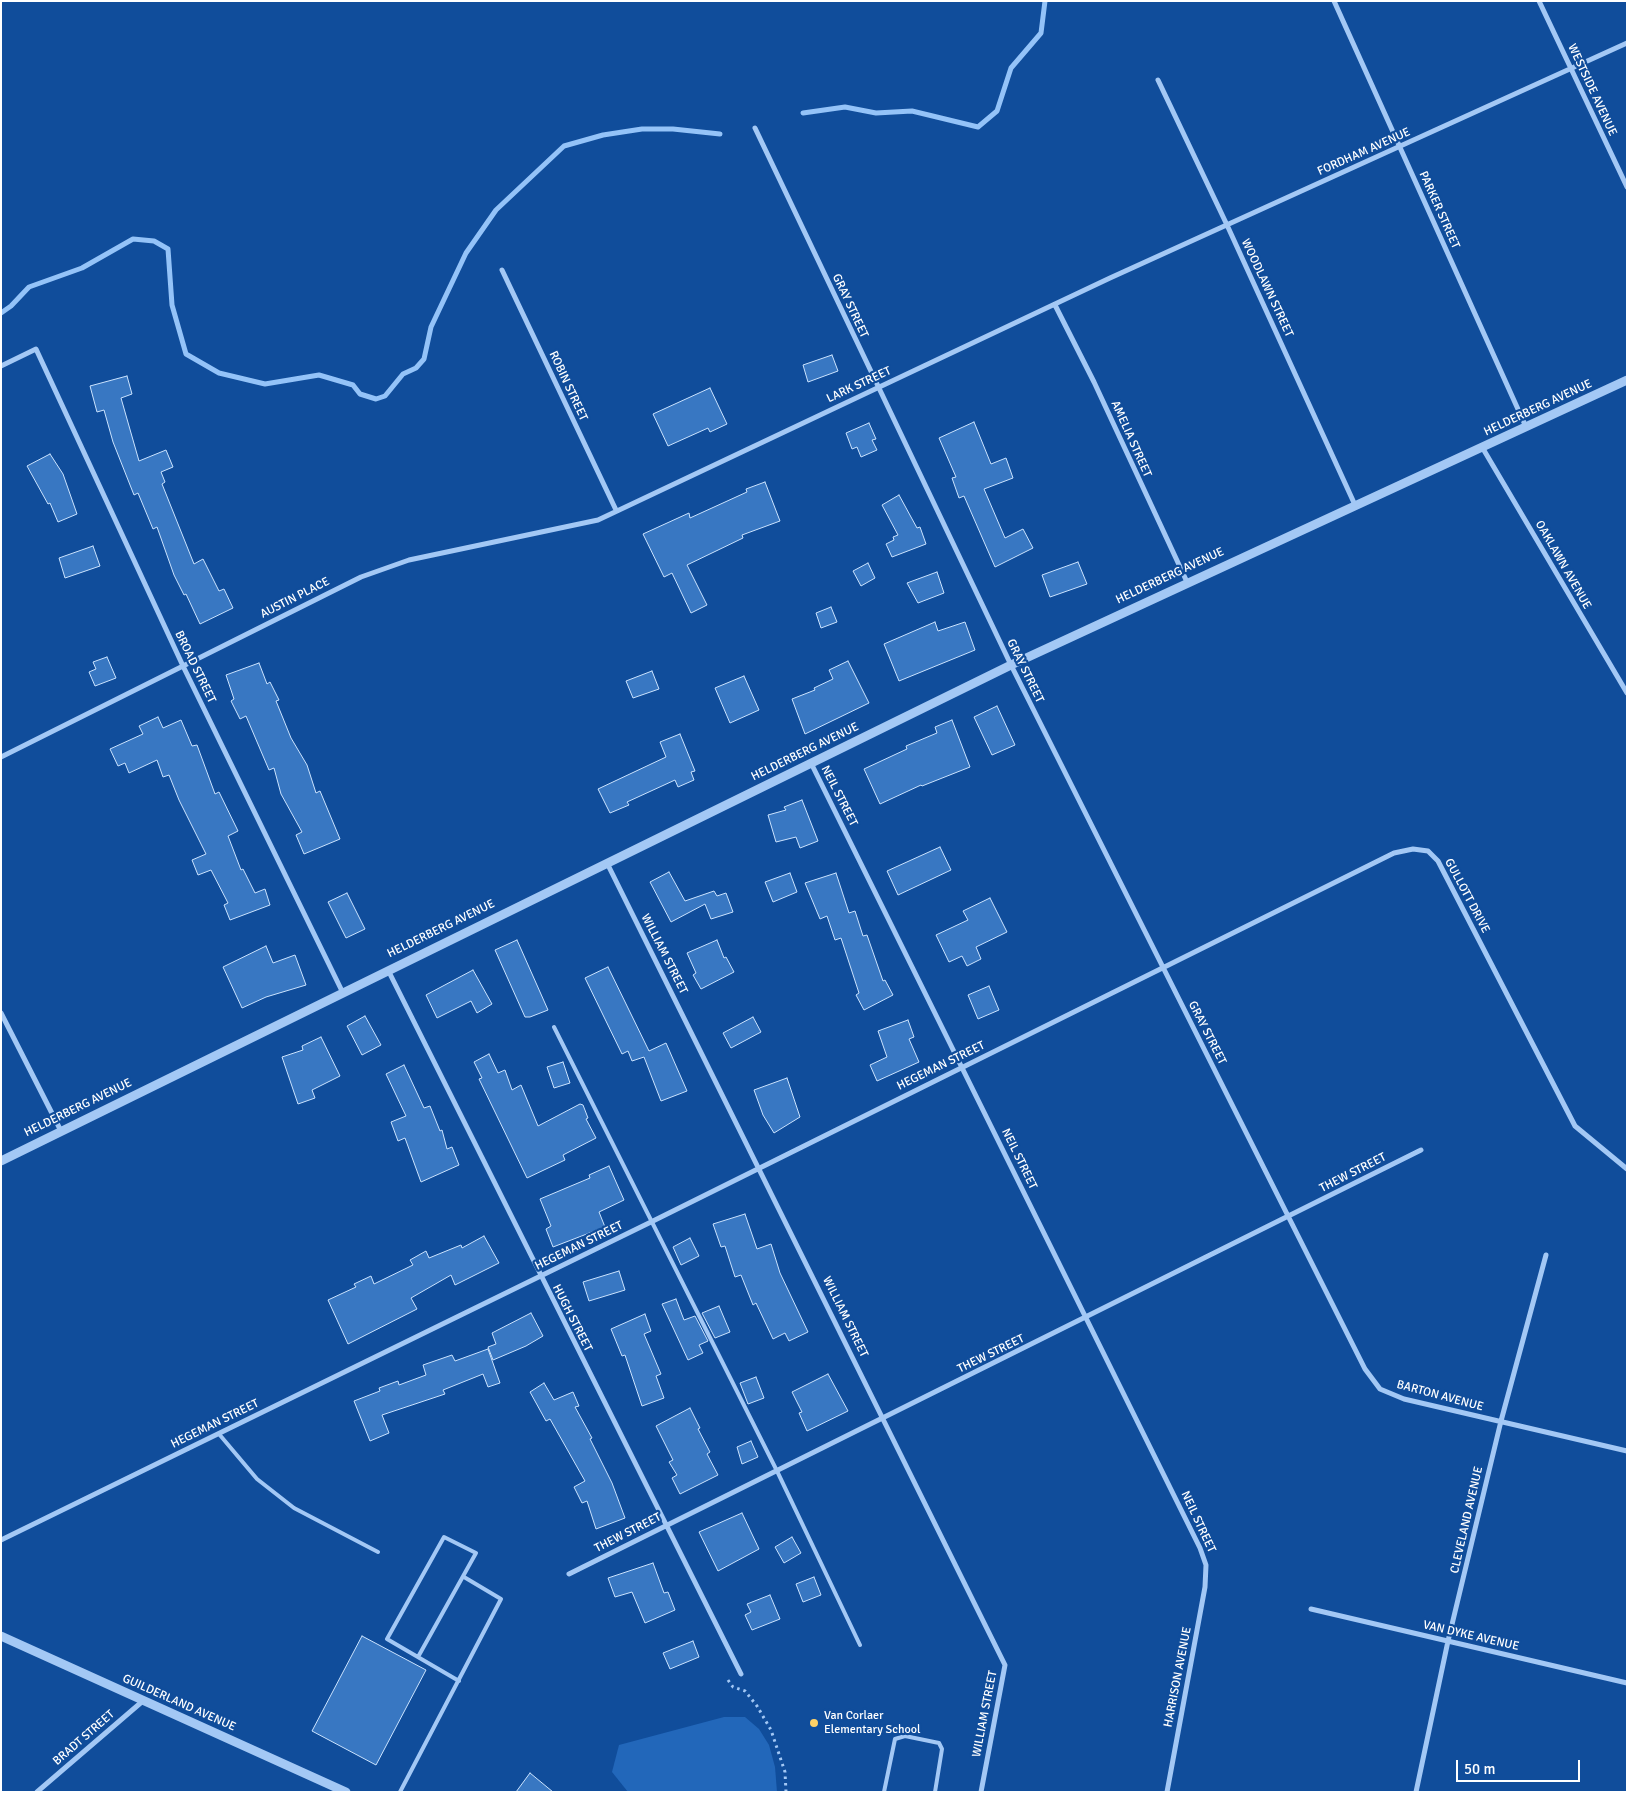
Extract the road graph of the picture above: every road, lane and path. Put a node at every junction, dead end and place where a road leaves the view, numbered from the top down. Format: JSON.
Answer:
{"nodes":[{"id":1,"x":1334,"y":1,"type":"edge"},
{"id":2,"x":1539,"y":1,"type":"edge"},
{"id":3,"x":1627,"y":43,"type":"edge"},
{"id":4,"x":1571,"y":70,"type":"junction"},
{"id":5,"x":1158,"y":80,"type":"dead end"},
{"id":6,"x":755,"y":128,"type":"dead end"},
{"id":7,"x":1400,"y":146,"type":"junction"},
{"id":8,"x":1627,"y":187,"type":"edge"},
{"id":9,"x":1227,"y":225,"type":"junction"},
{"id":10,"x":502,"y":270,"type":"dead end"},
{"id":11,"x":1110,"y":278,"type":"joint"},
{"id":12,"x":1054,"y":304,"type":"junction"},
{"id":13,"x":1,"y":366,"type":"edge"},
{"id":14,"x":1627,"y":380,"type":"edge"},
{"id":15,"x":877,"y":387,"type":"junction"},
{"id":16,"x":1526,"y":427,"type":"junction"},
{"id":17,"x":1482,"y":447,"type":"junction"},
{"id":18,"x":1355,"y":505,"type":"junction"},
{"id":19,"x":616,"y":510,"type":"junction"},
{"id":20,"x":1187,"y":582,"type":"junction"},
{"id":21,"x":1011,"y":664,"type":"junction"},
{"id":22,"x":183,"y":666,"type":"junction"},
{"id":23,"x":1627,"y":693,"type":"edge"},
{"id":24,"x":1,"y":757,"type":"edge"},
{"id":25,"x":811,"y":763,"type":"junction"},
{"id":26,"x":607,"y":863,"type":"junction"},
{"id":27,"x":1163,"y":967,"type":"junction"},
{"id":28,"x":388,"y":969,"type":"junction"},
{"id":29,"x":342,"y":991,"type":"junction"},
{"id":30,"x":1,"y":1013,"type":"edge"},
{"id":31,"x":554,"y":1027,"type":"dead end"},
{"id":32,"x":962,"y":1067,"type":"junction"},
{"id":33,"x":60,"y":1131,"type":"junction"},
{"id":34,"x":1421,"y":1150,"type":"dead end"},
{"id":35,"x":1,"y":1160,"type":"edge"},
{"id":36,"x":760,"y":1168,"type":"junction"},
{"id":37,"x":1627,"y":1169,"type":"edge"},
{"id":38,"x":1288,"y":1217,"type":"junction"},
{"id":39,"x":650,"y":1222,"type":"junction"},
{"id":40,"x":1546,"y":1255,"type":"dead end"},
{"id":41,"x":540,"y":1276,"type":"junction"},
{"id":42,"x":1087,"y":1317,"type":"junction"},
{"id":43,"x":884,"y":1418,"type":"junction"},
{"id":44,"x":1501,"y":1422,"type":"junction"},
{"id":45,"x":219,"y":1434,"type":"junction"},
{"id":46,"x":1627,"y":1451,"type":"edge"},
{"id":47,"x":777,"y":1471,"type":"junction"},
{"id":48,"x":666,"y":1525,"type":"junction"},
{"id":49,"x":1,"y":1540,"type":"edge"},
{"id":50,"x":378,"y":1552,"type":"dead end"},
{"id":51,"x":1206,"y":1565,"type":"joint"},
{"id":52,"x":569,"y":1574,"type":"dead end"},
{"id":53,"x":464,"y":1577,"type":"junction"},
{"id":54,"x":1311,"y":1610,"type":"dead end"},
{"id":55,"x":1,"y":1636,"type":"edge"},
{"id":56,"x":1448,"y":1641,"type":"junction"},
{"id":57,"x":860,"y":1645,"type":"dead end"},
{"id":58,"x":418,"y":1657,"type":"junction"},
{"id":59,"x":741,"y":1674,"type":"dead end"},
{"id":60,"x":728,"y":1680,"type":"dead end"},
{"id":61,"x":459,"y":1681,"type":"junction"},
{"id":62,"x":1627,"y":1682,"type":"edge"},
{"id":63,"x":144,"y":1700,"type":"junction"},
{"id":64,"x":37,"y":1792,"type":"edge"},
{"id":65,"x":346,"y":1792,"type":"edge"},
{"id":66,"x":400,"y":1792,"type":"edge"},
{"id":67,"x":786,"y":1792,"type":"edge"},
{"id":68,"x":884,"y":1792,"type":"edge"},
{"id":69,"x":935,"y":1792,"type":"edge"},
{"id":70,"x":981,"y":1792,"type":"edge"},
{"id":71,"x":1167,"y":1792,"type":"edge"},
{"id":72,"x":1416,"y":1792,"type":"edge"}],
"edges":[{"from":1,"to":7,"type":"street","name":"PARKER STREET"},
{"from":2,"to":4,"type":"street","name":"WESTSIDE AVENUE"},
{"from":3,"to":4,"type":"street","name":"FORDHAM AVENUE"},
{"from":4,"to":7,"type":"street","name":"FORDHAM AVENUE"},
{"from":4,"to":8,"type":"street","name":"WESTSIDE AVENUE"},
{"from":5,"to":9,"type":"street","name":"WOODLAWN STREET"},
{"from":6,"to":15,"type":"street","name":"GRAY STREET"},
{"from":7,"to":9,"type":"street","name":"FORDHAM AVENUE"},
{"from":7,"to":16,"type":"street","name":"PARKER STREET"},
{"from":9,"to":11,"type":"street","name":"FORDHAM AVENUE"},
{"from":9,"to":18,"type":"street","name":"WOODLAWN STREET"},
{"from":10,"to":19,"type":"street","name":"ROBIN STREET"},
{"from":11,"to":12,"type":"street","name":"LARK STREET"},
{"from":12,"to":15,"type":"street","name":"LARK STREET"},
{"from":12,"to":20,"type":"street","name":"AMELIA STREET"},
{"from":13,"to":22,"type":"street","name":"BROAD STREET"},
{"from":14,"to":16,"type":"street","name":"HELDERBERG AVENUE"},
{"from":15,"to":19,"type":"street","name":"LARK STREET"},
{"from":15,"to":21,"type":"street","name":"GRAY STREET"},
{"from":16,"to":17,"type":"street","name":"HELDERBERG AVENUE"},
{"from":17,"to":18,"type":"street","name":"HELDERBERG AVENUE"},
{"from":17,"to":23,"type":"street","name":"OAKLAWN AVENUE"},
{"from":18,"to":20,"type":"street","name":"HELDERBERG AVENUE"},
{"from":19,"to":22,"type":"street","name":"AUSTIN PLACE"},
{"from":20,"to":21,"type":"street","name":"HELDERBERG AVENUE"},
{"from":21,"to":25,"type":"street","name":"HELDERBERG AVENUE"},
{"from":21,"to":27,"type":"street","name":"GRAY STREET"},
{"from":22,"to":24,"type":"street","name":"AUSTIN PLACE"},
{"from":22,"to":29,"type":"street","name":"BROAD STREET"},
{"from":25,"to":26,"type":"street","name":"HELDERBERG AVENUE"},
{"from":25,"to":32,"type":"street","name":"NEIL STREET"},
{"from":26,"to":28,"type":"street","name":"HELDERBERG AVENUE"},
{"from":26,"to":36,"type":"street","name":"WILLIAM STREET"},
{"from":27,"to":32,"type":"street","name":"HEGEMAN STREET"},
{"from":27,"to":37,"type":"street","name":"GULLOTT DRIVE"},
{"from":27,"to":38,"type":"street","name":"GRAY STREET"},
{"from":28,"to":29,"type":"street","name":"HELDERBERG AVENUE"},
{"from":28,"to":41,"type":"street","name":"HUGH STREET"},
{"from":29,"to":33,"type":"street","name":"HELDERBERG AVENUE"},
{"from":30,"to":33,"type":"street"},
{"from":31,"to":39,"type":"lane"},
{"from":32,"to":36,"type":"street","name":"HEGEMAN STREET"},
{"from":32,"to":42,"type":"street","name":"NEIL STREET"},
{"from":33,"to":35,"type":"street","name":"HELDERBERG AVENUE"},
{"from":34,"to":38,"type":"street","name":"THEW STREET"},
{"from":36,"to":39,"type":"street","name":"HEGEMAN STREET"},
{"from":36,"to":43,"type":"street","name":"WILLIAM STREET"},
{"from":38,"to":42,"type":"street","name":"THEW STREET"},
{"from":38,"to":44,"type":"street","name":"BARTON AVENUE"},
{"from":39,"to":41,"type":"street","name":"HEGEMAN STREET"},
{"from":39,"to":47,"type":"lane"},
{"from":40,"to":44,"type":"street","name":"CLEVELAND AVENUE"},
{"from":41,"to":45,"type":"street","name":"HEGEMAN STREET"},
{"from":41,"to":48,"type":"street","name":"HUGH STREET"},
{"from":42,"to":43,"type":"street","name":"THEW STREET"},
{"from":42,"to":51,"type":"street","name":"NEIL STREET"},
{"from":43,"to":47,"type":"street","name":"THEW STREET"},
{"from":43,"to":70,"type":"street","name":"WILLIAM STREET"},
{"from":44,"to":46,"type":"street","name":"BARTON AVENUE"},
{"from":44,"to":56,"type":"street","name":"CLEVELAND AVENUE"},
{"from":45,"to":49,"type":"street","name":"HEGEMAN STREET"},
{"from":45,"to":50,"type":"lane"},
{"from":47,"to":48,"type":"street","name":"THEW STREET"},
{"from":47,"to":57,"type":"lane"},
{"from":48,"to":52,"type":"street","name":"THEW STREET"},
{"from":48,"to":59,"type":"street","name":"HUGH STREET"},
{"from":51,"to":71,"type":"street","name":"HARRISON AVENUE"},
{"from":53,"to":58,"type":"lane"},
{"from":53,"to":58,"type":"lane"},
{"from":53,"to":61,"type":"lane"},
{"from":54,"to":56,"type":"street","name":"VAN DYKE AVENUE"},
{"from":55,"to":63,"type":"street","name":"GUILDERLAND AVENUE"},
{"from":56,"to":62,"type":"street","name":"VAN DYKE AVENUE"},
{"from":56,"to":72,"type":"street","name":"CLEVELAND AVENUE"},
{"from":58,"to":61,"type":"lane"},
{"from":60,"to":67,"type":"path"},
{"from":61,"to":66,"type":"lane"},
{"from":63,"to":64,"type":"street","name":"BRADT STREET"},
{"from":63,"to":65,"type":"street","name":"GUILDERLAND AVENUE"},
{"from":68,"to":69,"type":"lane"}]}
